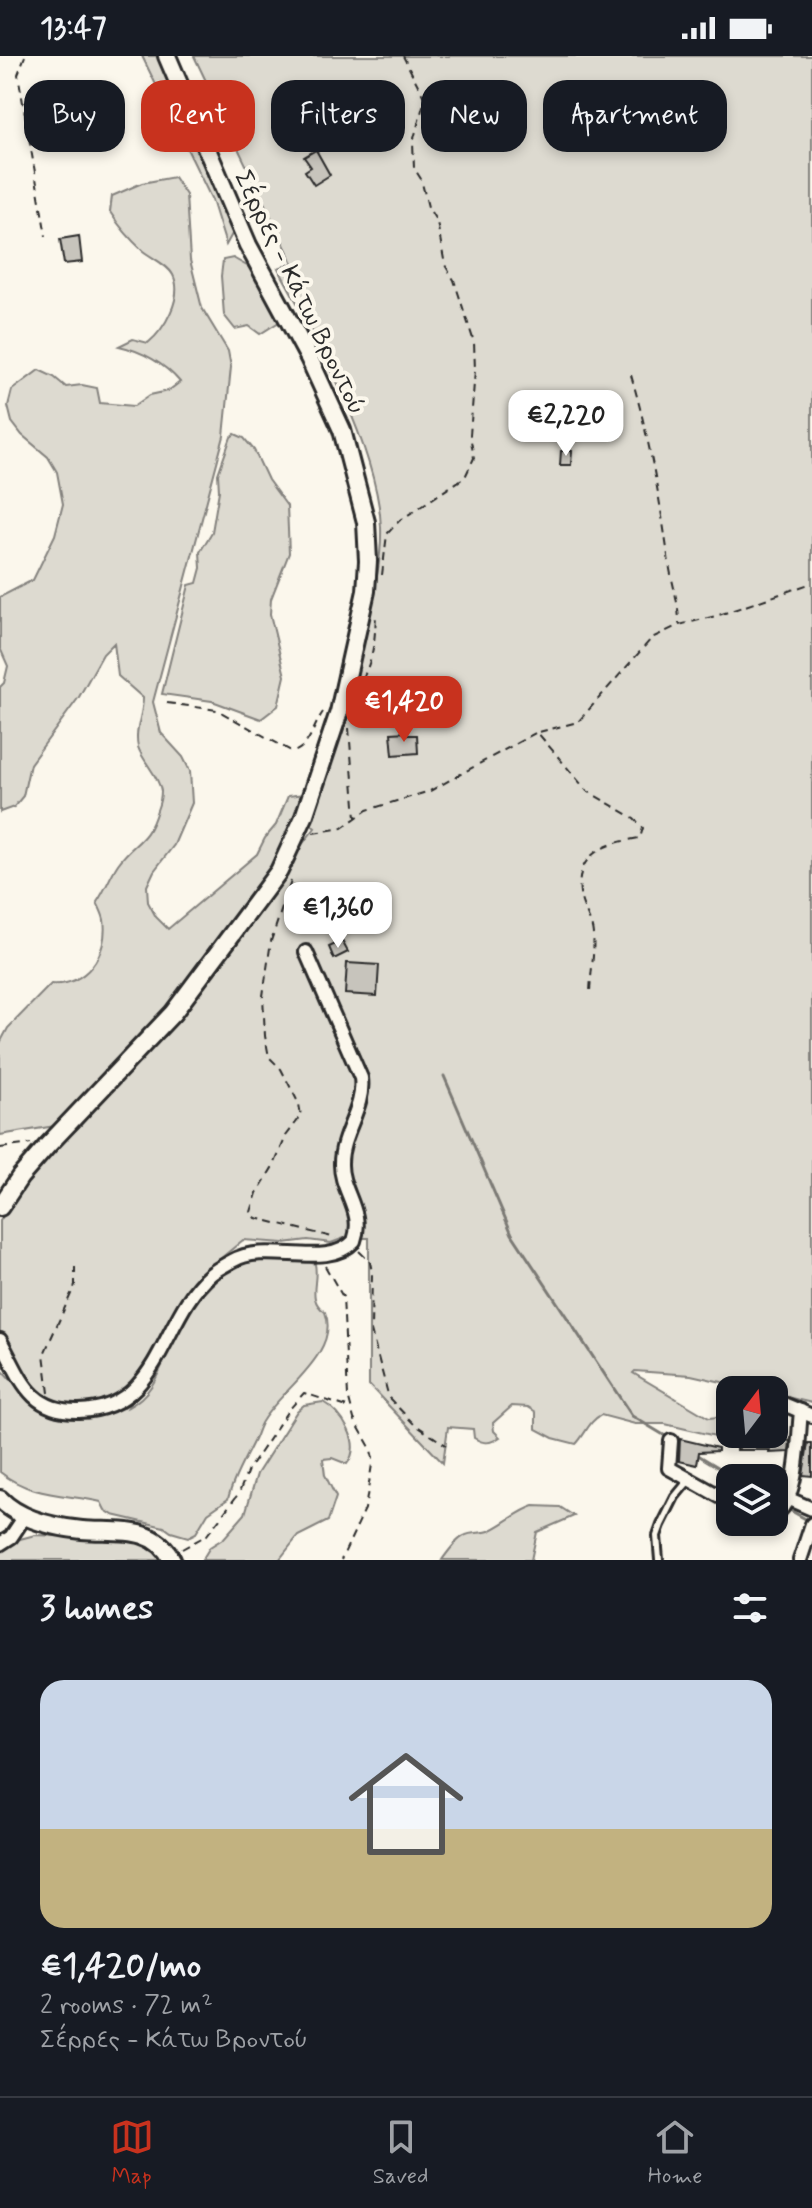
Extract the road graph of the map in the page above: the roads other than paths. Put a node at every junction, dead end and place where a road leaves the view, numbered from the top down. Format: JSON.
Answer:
{"nodes":[{"id":1,"x":167,"y":56,"type":"edge"},
{"id":2,"x":306,"y":952,"type":"dead end"},
{"id":3,"x":0,"y":1207,"type":"edge"},
{"id":4,"x":0,"y":1340,"type":"edge"},
{"id":5,"x":806,"y":1413,"type":"edge"},
{"id":6,"x":671,"y":1441,"type":"dead end"},
{"id":7,"x":689,"y":1480,"type":"junction"},
{"id":8,"x":716,"y":1494,"type":"edge"},
{"id":9,"x":0,"y":1499,"type":"edge"},
{"id":10,"x":789,"y":1499,"type":"joint"},
{"id":11,"x":812,"y":1509,"type":"edge"},
{"id":12,"x":25,"y":1516,"type":"junction"},
{"id":13,"x":812,"y":1524,"type":"edge"},
{"id":14,"x":0,"y":1544,"type":"edge"},
{"id":15,"x":171,"y":1558,"type":"edge"},
{"id":16,"x":659,"y":1560,"type":"edge"},
{"id":17,"x":800,"y":1560,"type":"edge"}],
"edges":[{"from":1,"to":3,"type":"street","name":"Σέρρες - Κάτω Βροντού"},
{"from":2,"to":4,"type":"street"},
{"from":5,"to":10,"type":"street"},
{"from":6,"to":7,"type":"street"},
{"from":7,"to":8,"type":"street"},
{"from":7,"to":16,"type":"lane"},
{"from":9,"to":12,"type":"street"},
{"from":10,"to":11,"type":"street"},
{"from":12,"to":14,"type":"street"},
{"from":12,"to":15,"type":"street"},
{"from":13,"to":17,"type":"street"}]}
